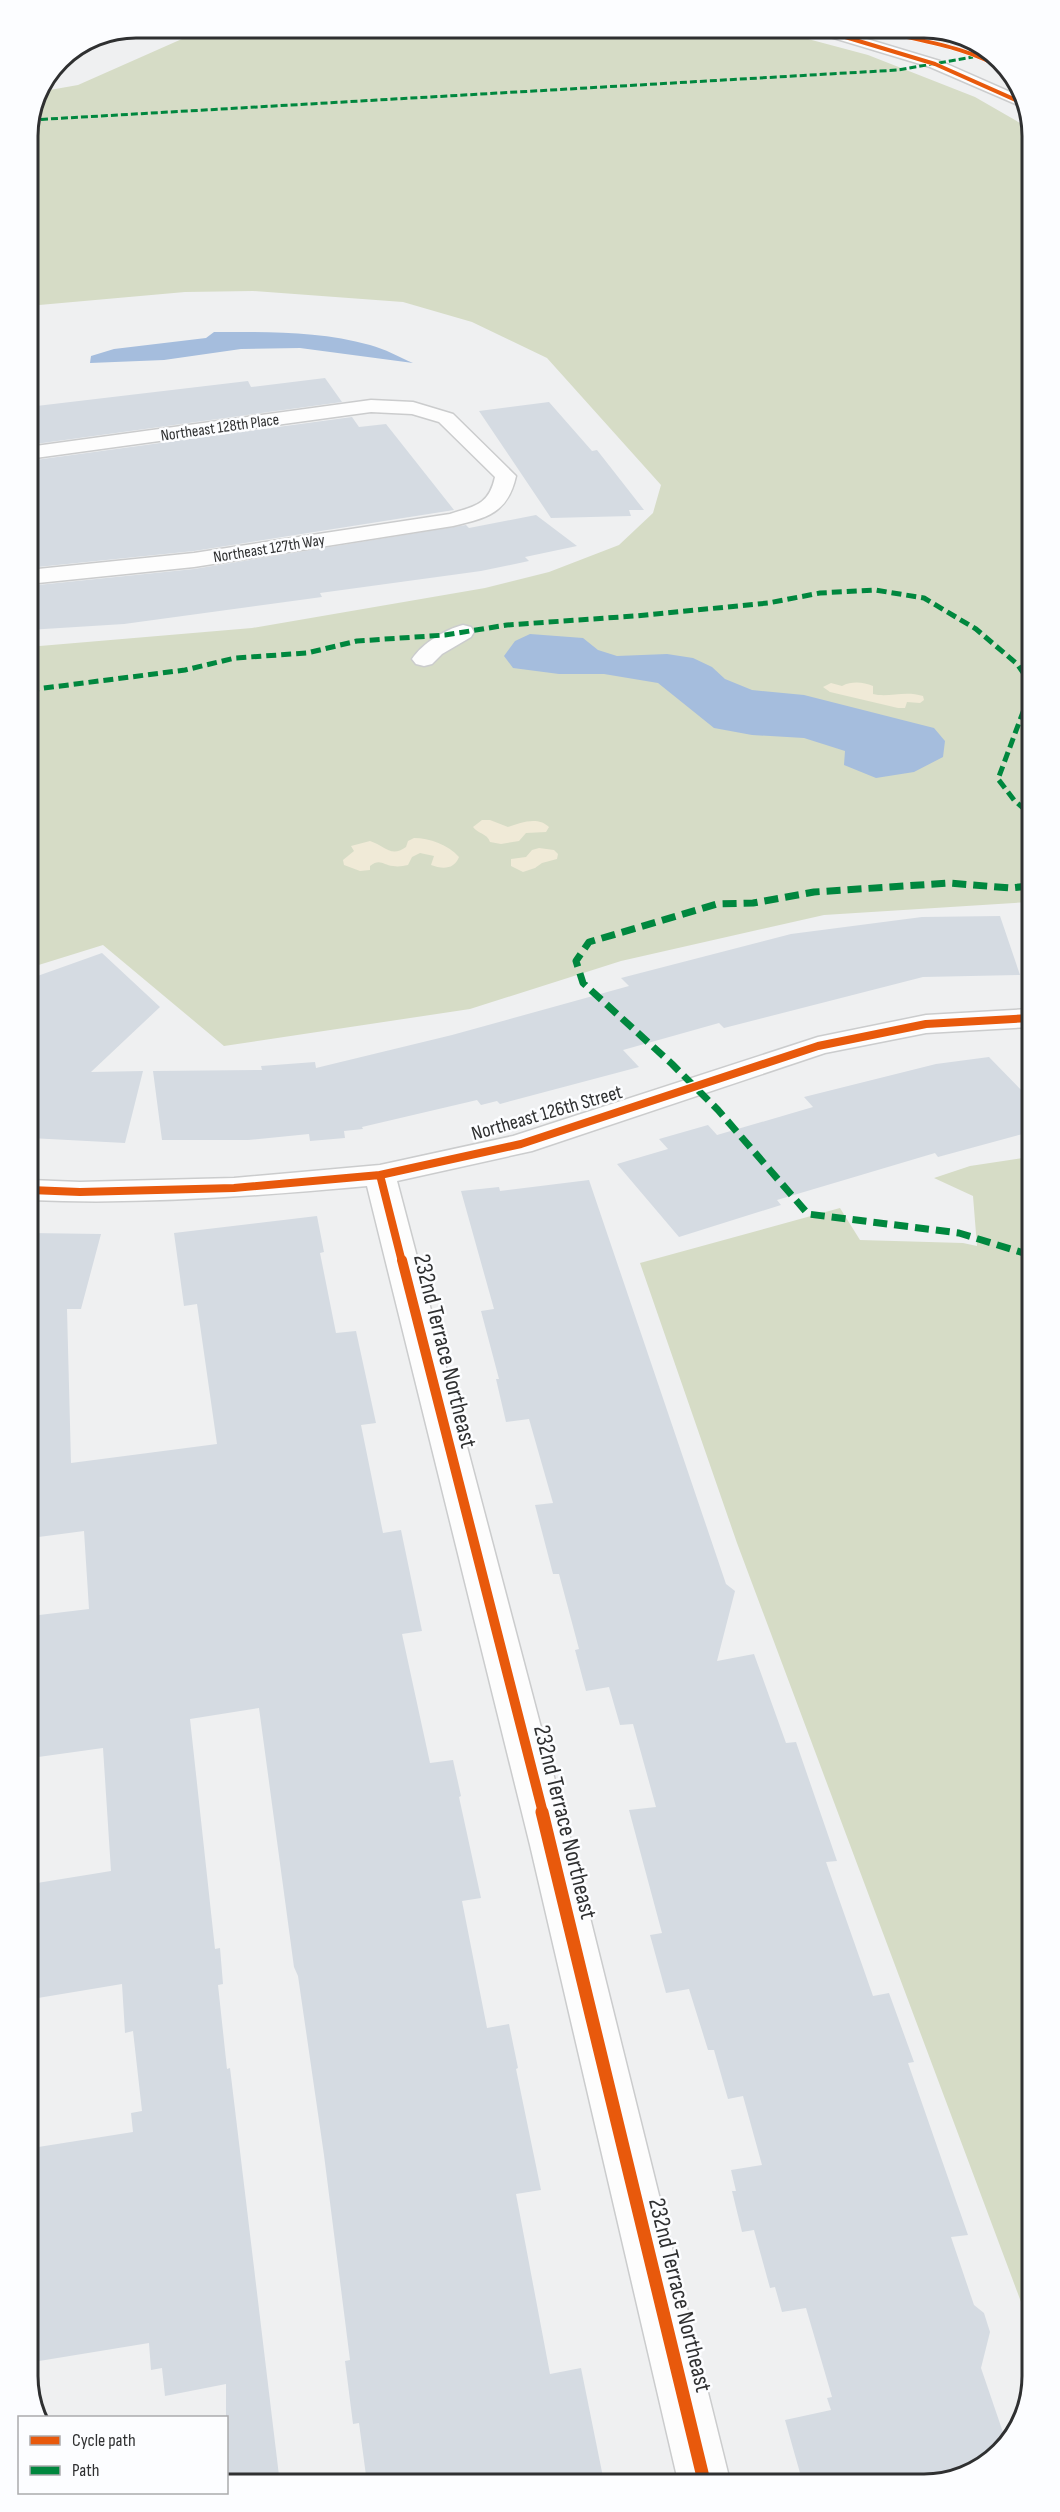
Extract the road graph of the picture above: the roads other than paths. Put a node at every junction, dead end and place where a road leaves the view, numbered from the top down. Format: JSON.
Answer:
{"nodes":[{"id":1,"x":849,"y":38,"type":"edge"},
{"id":2,"x":1015,"y":100,"type":"edge"},
{"id":3,"x":38,"y":452,"type":"edge"},
{"id":4,"x":502,"y":495,"type":"joint"},
{"id":5,"x":38,"y":576,"type":"edge"},
{"id":6,"x":463,"y":632,"type":"dead end"},
{"id":7,"x":424,"y":659,"type":"dead end"},
{"id":8,"x":1022,"y":1018,"type":"edge"},
{"id":9,"x":380,"y":1174,"type":"junction"},
{"id":10,"x":38,"y":1190,"type":"edge"},
{"id":11,"x":702,"y":2474,"type":"edge"}],
"edges":[{"from":1,"to":2,"type":"street"},
{"from":3,"to":4,"type":"street","name":"Northeast 128th Place"},
{"from":4,"to":5,"type":"street","name":"Northeast 127th Way"},
{"from":6,"to":7,"type":"street"},
{"from":8,"to":9,"type":"street","name":"Northeast 126th Street"},
{"from":9,"to":10,"type":"street","name":"Northeast 126th Street"},
{"from":9,"to":11,"type":"street","name":"232nd Terrace Northeast"}]}
